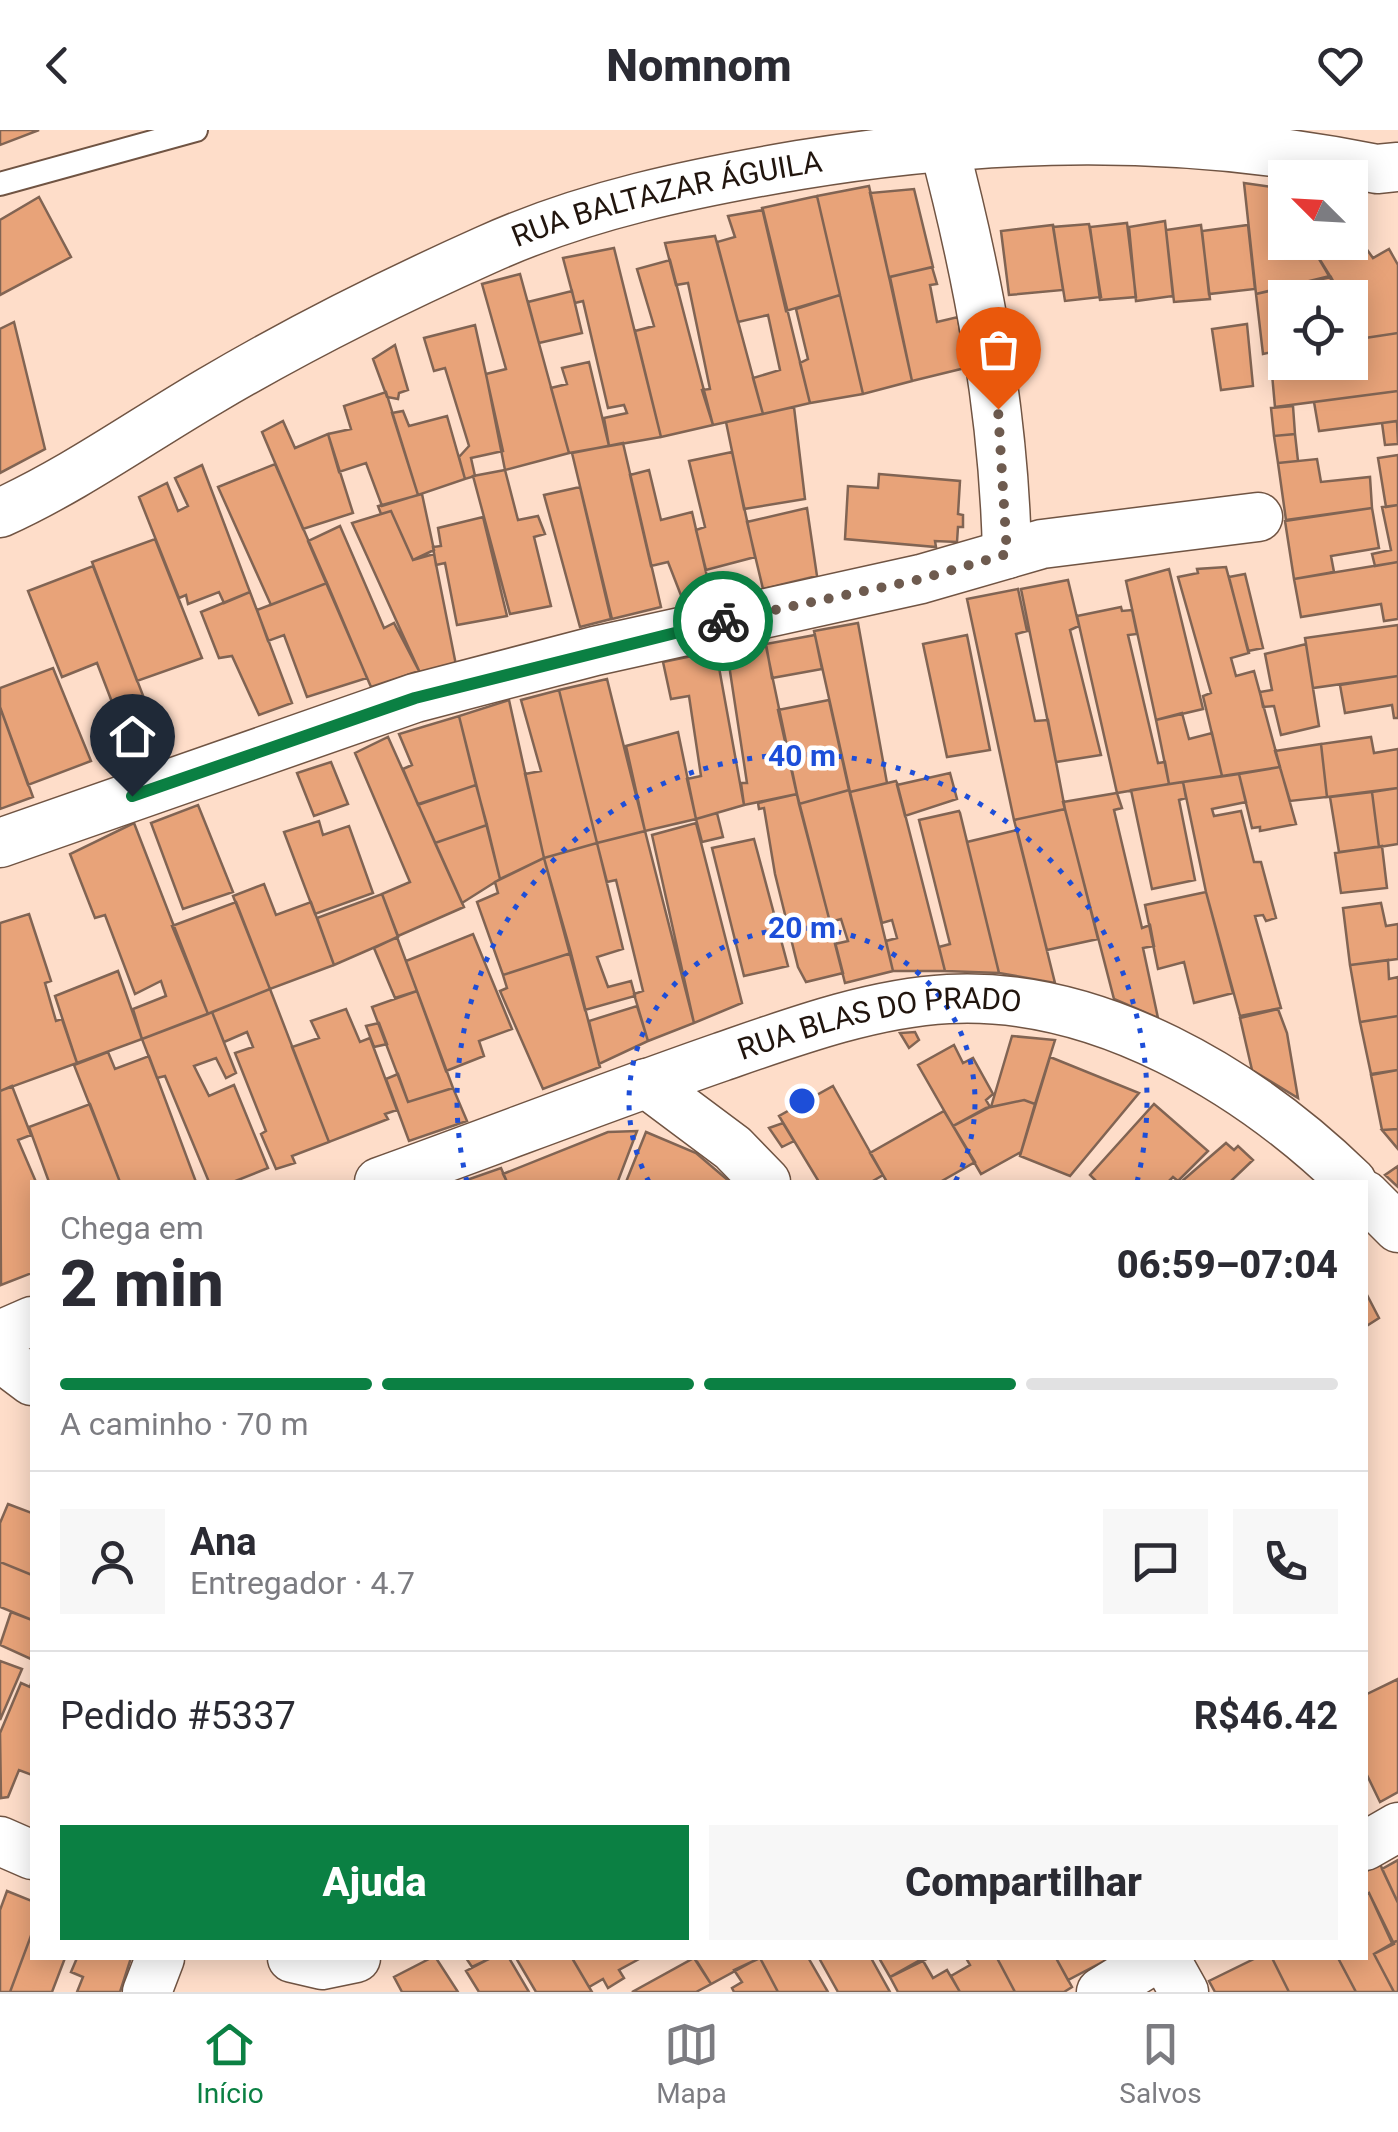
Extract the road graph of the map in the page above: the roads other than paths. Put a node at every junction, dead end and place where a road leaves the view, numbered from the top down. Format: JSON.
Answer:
{"nodes":[{"id":1,"x":196,"y":130,"type":"edge"},
{"id":2,"x":943,"y":144,"type":"junction"},
{"id":3,"x":1391,"y":182,"type":"edge"},
{"id":4,"x":0,"y":184,"type":"edge"},
{"id":5,"x":0,"y":513,"type":"edge"},
{"id":6,"x":1258,"y":518,"type":"dead end"},
{"id":7,"x":1007,"y":554,"type":"junction"},
{"id":8,"x":0,"y":842,"type":"edge"},
{"id":9,"x":646,"y":1083,"type":"junction"},
{"id":10,"x":384,"y":1180,"type":"edge"},
{"id":11,"x":764,"y":1180,"type":"edge"},
{"id":12,"x":1350,"y":1180,"type":"edge"},
{"id":13,"x":1368,"y":1198,"type":"edge"},
{"id":14,"x":1398,"y":1228,"type":"edge"},
{"id":15,"x":30,"y":1322,"type":"edge"},
{"id":16,"x":0,"y":1334,"type":"edge"},
{"id":17,"x":0,"y":1356,"type":"edge"},
{"id":18,"x":30,"y":1379,"type":"edge"},
{"id":19,"x":1398,"y":1827,"type":"edge"},
{"id":20,"x":0,"y":1841,"type":"edge"},
{"id":21,"x":1368,"y":1844,"type":"edge"},
{"id":22,"x":30,"y":1854,"type":"edge"},
{"id":23,"x":159,"y":1960,"type":"edge"},
{"id":24,"x":301,"y":1960,"type":"edge"},
{"id":25,"x":346,"y":1960,"type":"edge"},
{"id":26,"x":1153,"y":1960,"type":"edge"},
{"id":27,"x":1166,"y":1960,"type":"edge"},
{"id":28,"x":147,"y":1992,"type":"edge"},
{"id":29,"x":1101,"y":1992,"type":"edge"},
{"id":30,"x":1184,"y":1992,"type":"edge"}],
"edges":[{"from":1,"to":4,"type":"lane"},
{"from":2,"to":3,"type":"street","name":"RUA BALTAZAR ÁGUILA"},
{"from":2,"to":5,"type":"street","name":"RUA BALTAZAR ÁGUILA"},
{"from":2,"to":7,"type":"street"},
{"from":6,"to":7,"type":"street"},
{"from":7,"to":8,"type":"street"},
{"from":9,"to":10,"type":"street","name":"RUA BLAS DO PRADO"},
{"from":9,"to":11,"type":"street"},
{"from":9,"to":12,"type":"street","name":"RUA BLAS DO PRADO"},
{"from":13,"to":14,"type":"street"},
{"from":15,"to":16,"type":"street"},
{"from":17,"to":18,"type":"street"},
{"from":19,"to":21,"type":"street"},
{"from":20,"to":22,"type":"street"},
{"from":23,"to":28,"type":"street"},
{"from":24,"to":25,"type":"street"},
{"from":26,"to":29,"type":"street"},
{"from":27,"to":30,"type":"street"}]}
